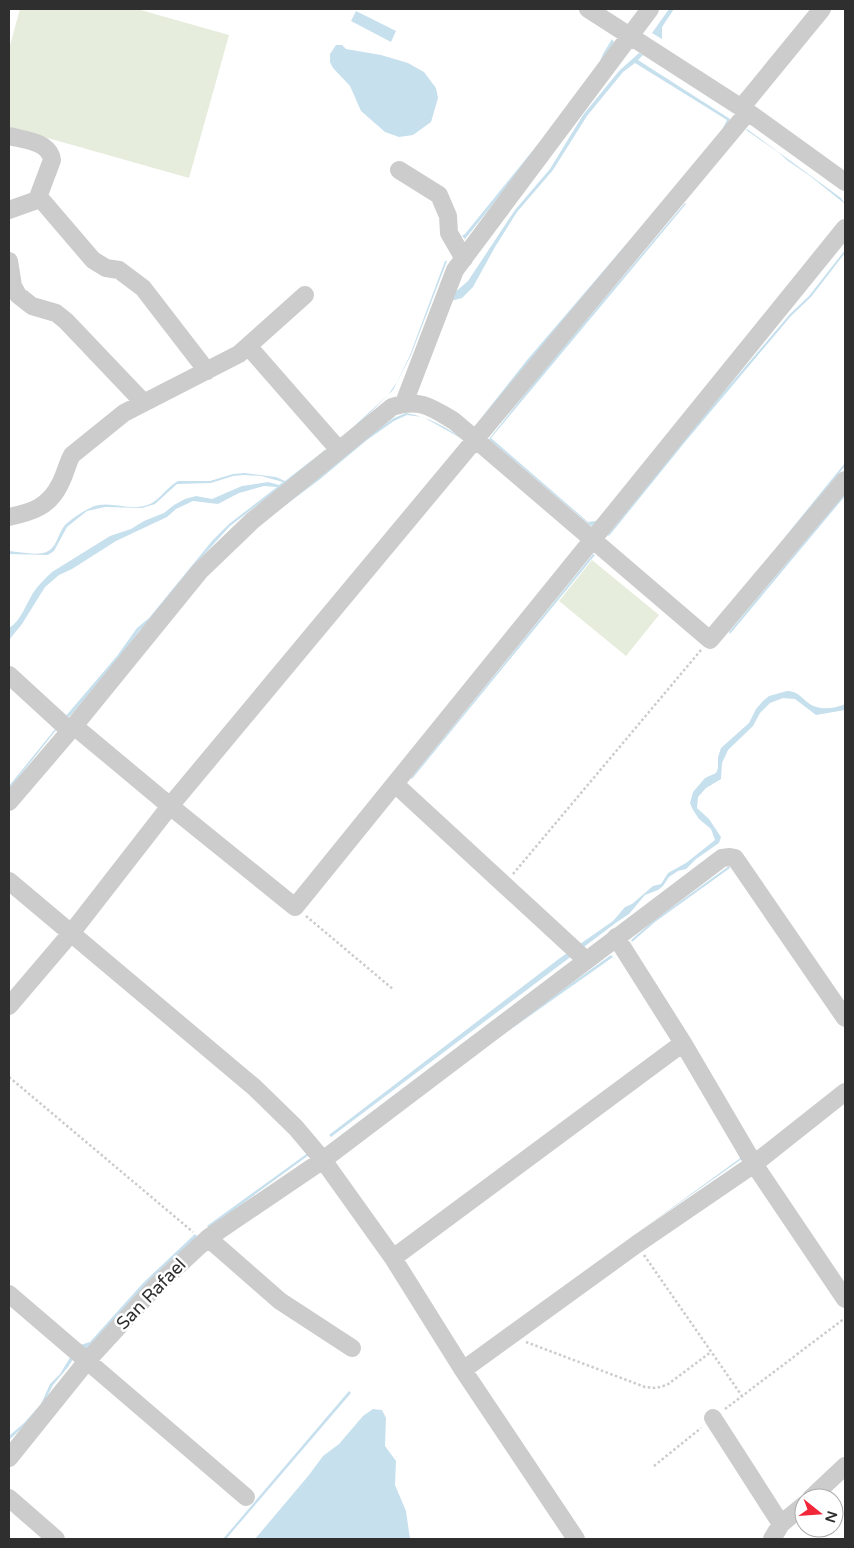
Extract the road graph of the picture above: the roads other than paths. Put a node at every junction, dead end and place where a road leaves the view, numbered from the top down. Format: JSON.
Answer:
{"nodes":[{"id":1,"x":588,"y":9,"type":"edge"},
{"id":2,"x":650,"y":9,"type":"edge"},
{"id":3,"x":822,"y":9,"type":"edge"},
{"id":4,"x":630,"y":35,"type":"junction"},
{"id":5,"x":744,"y":110,"type":"junction"},
{"id":6,"x":9,"y":136,"type":"edge"},
{"id":7,"x":399,"y":170,"type":"dead end"},
{"id":8,"x":845,"y":182,"type":"edge"},
{"id":9,"x":39,"y":197,"type":"junction"},
{"id":10,"x":9,"y":210,"type":"edge"},
{"id":11,"x":845,"y":228,"type":"edge"},
{"id":12,"x":464,"y":259,"type":"junction"},
{"id":13,"x":9,"y":262,"type":"edge"},
{"id":14,"x":305,"y":295,"type":"dead end"},
{"id":15,"x":248,"y":346,"type":"junction"},
{"id":16,"x":207,"y":371,"type":"junction"},
{"id":17,"x":144,"y":403,"type":"junction"},
{"id":18,"x":404,"y":403,"type":"junction"},
{"id":19,"x":476,"y":439,"type":"junction"},
{"id":20,"x":338,"y":450,"type":"junction"},
{"id":21,"x":845,"y":480,"type":"edge"},
{"id":22,"x":9,"y":517,"type":"edge"},
{"id":23,"x":593,"y":540,"type":"junction"},
{"id":24,"x":9,"y":675,"type":"edge"},
{"id":25,"x":72,"y":728,"type":"junction"},
{"id":26,"x":395,"y":784,"type":"junction"},
{"id":27,"x":9,"y":802,"type":"edge"},
{"id":28,"x":170,"y":806,"type":"junction"},
{"id":29,"x":9,"y":881,"type":"edge"},
{"id":30,"x":72,"y":932,"type":"junction"},
{"id":31,"x":616,"y":937,"type":"junction"},
{"id":32,"x":586,"y":960,"type":"junction"},
{"id":33,"x":9,"y":1006,"type":"edge"},
{"id":34,"x":845,"y":1018,"type":"edge"},
{"id":35,"x":683,"y":1043,"type":"junction"},
{"id":36,"x":845,"y":1092,"type":"edge"},
{"id":37,"x":323,"y":1160,"type":"junction"},
{"id":38,"x":754,"y":1164,"type":"junction"},
{"id":39,"x":206,"y":1240,"type":"junction"},
{"id":40,"x":393,"y":1258,"type":"junction"},
{"id":41,"x":9,"y":1294,"type":"edge"},
{"id":42,"x":845,"y":1299,"type":"edge"},
{"id":43,"x":352,"y":1348,"type":"dead end"},
{"id":44,"x":87,"y":1361,"type":"junction"},
{"id":45,"x":464,"y":1370,"type":"junction"},
{"id":46,"x":713,"y":1418,"type":"road end"},
{"id":47,"x":9,"y":1458,"type":"edge"},
{"id":48,"x":845,"y":1466,"type":"edge"},
{"id":49,"x":822,"y":1488,"type":"edge"},
{"id":50,"x":246,"y":1497,"type":"dead end"},
{"id":51,"x":9,"y":1498,"type":"edge"},
{"id":52,"x":794,"y":1515,"type":"edge"},
{"id":53,"x":776,"y":1532,"type":"edge"},
{"id":54,"x":56,"y":1539,"type":"edge"},
{"id":55,"x":576,"y":1539,"type":"edge"}],
"edges":[{"from":1,"to":4,"type":"street"},
{"from":2,"to":4,"type":"street"},
{"from":3,"to":5,"type":"street"},
{"from":4,"to":5,"type":"street"},
{"from":4,"to":12,"type":"street"},
{"from":5,"to":8,"type":"street"},
{"from":5,"to":19,"type":"street"},
{"from":6,"to":9,"type":"street"},
{"from":7,"to":12,"type":"street"},
{"from":9,"to":10,"type":"street"},
{"from":9,"to":16,"type":"street"},
{"from":11,"to":23,"type":"street"},
{"from":12,"to":18,"type":"street"},
{"from":13,"to":17,"type":"street"},
{"from":14,"to":15,"type":"street"},
{"from":15,"to":16,"type":"street"},
{"from":15,"to":20,"type":"street"},
{"from":16,"to":17,"type":"street"},
{"from":17,"to":22,"type":"street"},
{"from":18,"to":19,"type":"street"},
{"from":18,"to":20,"type":"street"},
{"from":19,"to":23,"type":"street"},
{"from":19,"to":28,"type":"street"},
{"from":20,"to":25,"type":"street"},
{"from":21,"to":23,"type":"street"},
{"from":23,"to":26,"type":"street"},
{"from":24,"to":25,"type":"street"},
{"from":25,"to":27,"type":"street"},
{"from":25,"to":28,"type":"street"},
{"from":26,"to":28,"type":"street"},
{"from":26,"to":32,"type":"street"},
{"from":28,"to":30,"type":"street"},
{"from":29,"to":30,"type":"street"},
{"from":30,"to":33,"type":"street"},
{"from":30,"to":37,"type":"street"},
{"from":31,"to":32,"type":"street","name":"San Rafael"},
{"from":31,"to":34,"type":"street","name":"San Rafael"},
{"from":31,"to":35,"type":"street"},
{"from":32,"to":37,"type":"street","name":"San Rafael"},
{"from":35,"to":38,"type":"street"},
{"from":35,"to":40,"type":"street"},
{"from":36,"to":38,"type":"street"},
{"from":37,"to":39,"type":"street","name":"San Rafael"},
{"from":37,"to":40,"type":"street"},
{"from":38,"to":42,"type":"street"},
{"from":38,"to":45,"type":"street"},
{"from":39,"to":43,"type":"street"},
{"from":39,"to":44,"type":"street","name":"San Rafael"},
{"from":40,"to":45,"type":"street"},
{"from":41,"to":44,"type":"street"},
{"from":44,"to":47,"type":"street","name":"San Rafael"},
{"from":44,"to":50,"type":"street"},
{"from":45,"to":55,"type":"street"},
{"from":46,"to":53,"type":"street"},
{"from":48,"to":49,"type":"street"},
{"from":51,"to":54,"type":"street"},
{"from":52,"to":53,"type":"street"}]}
